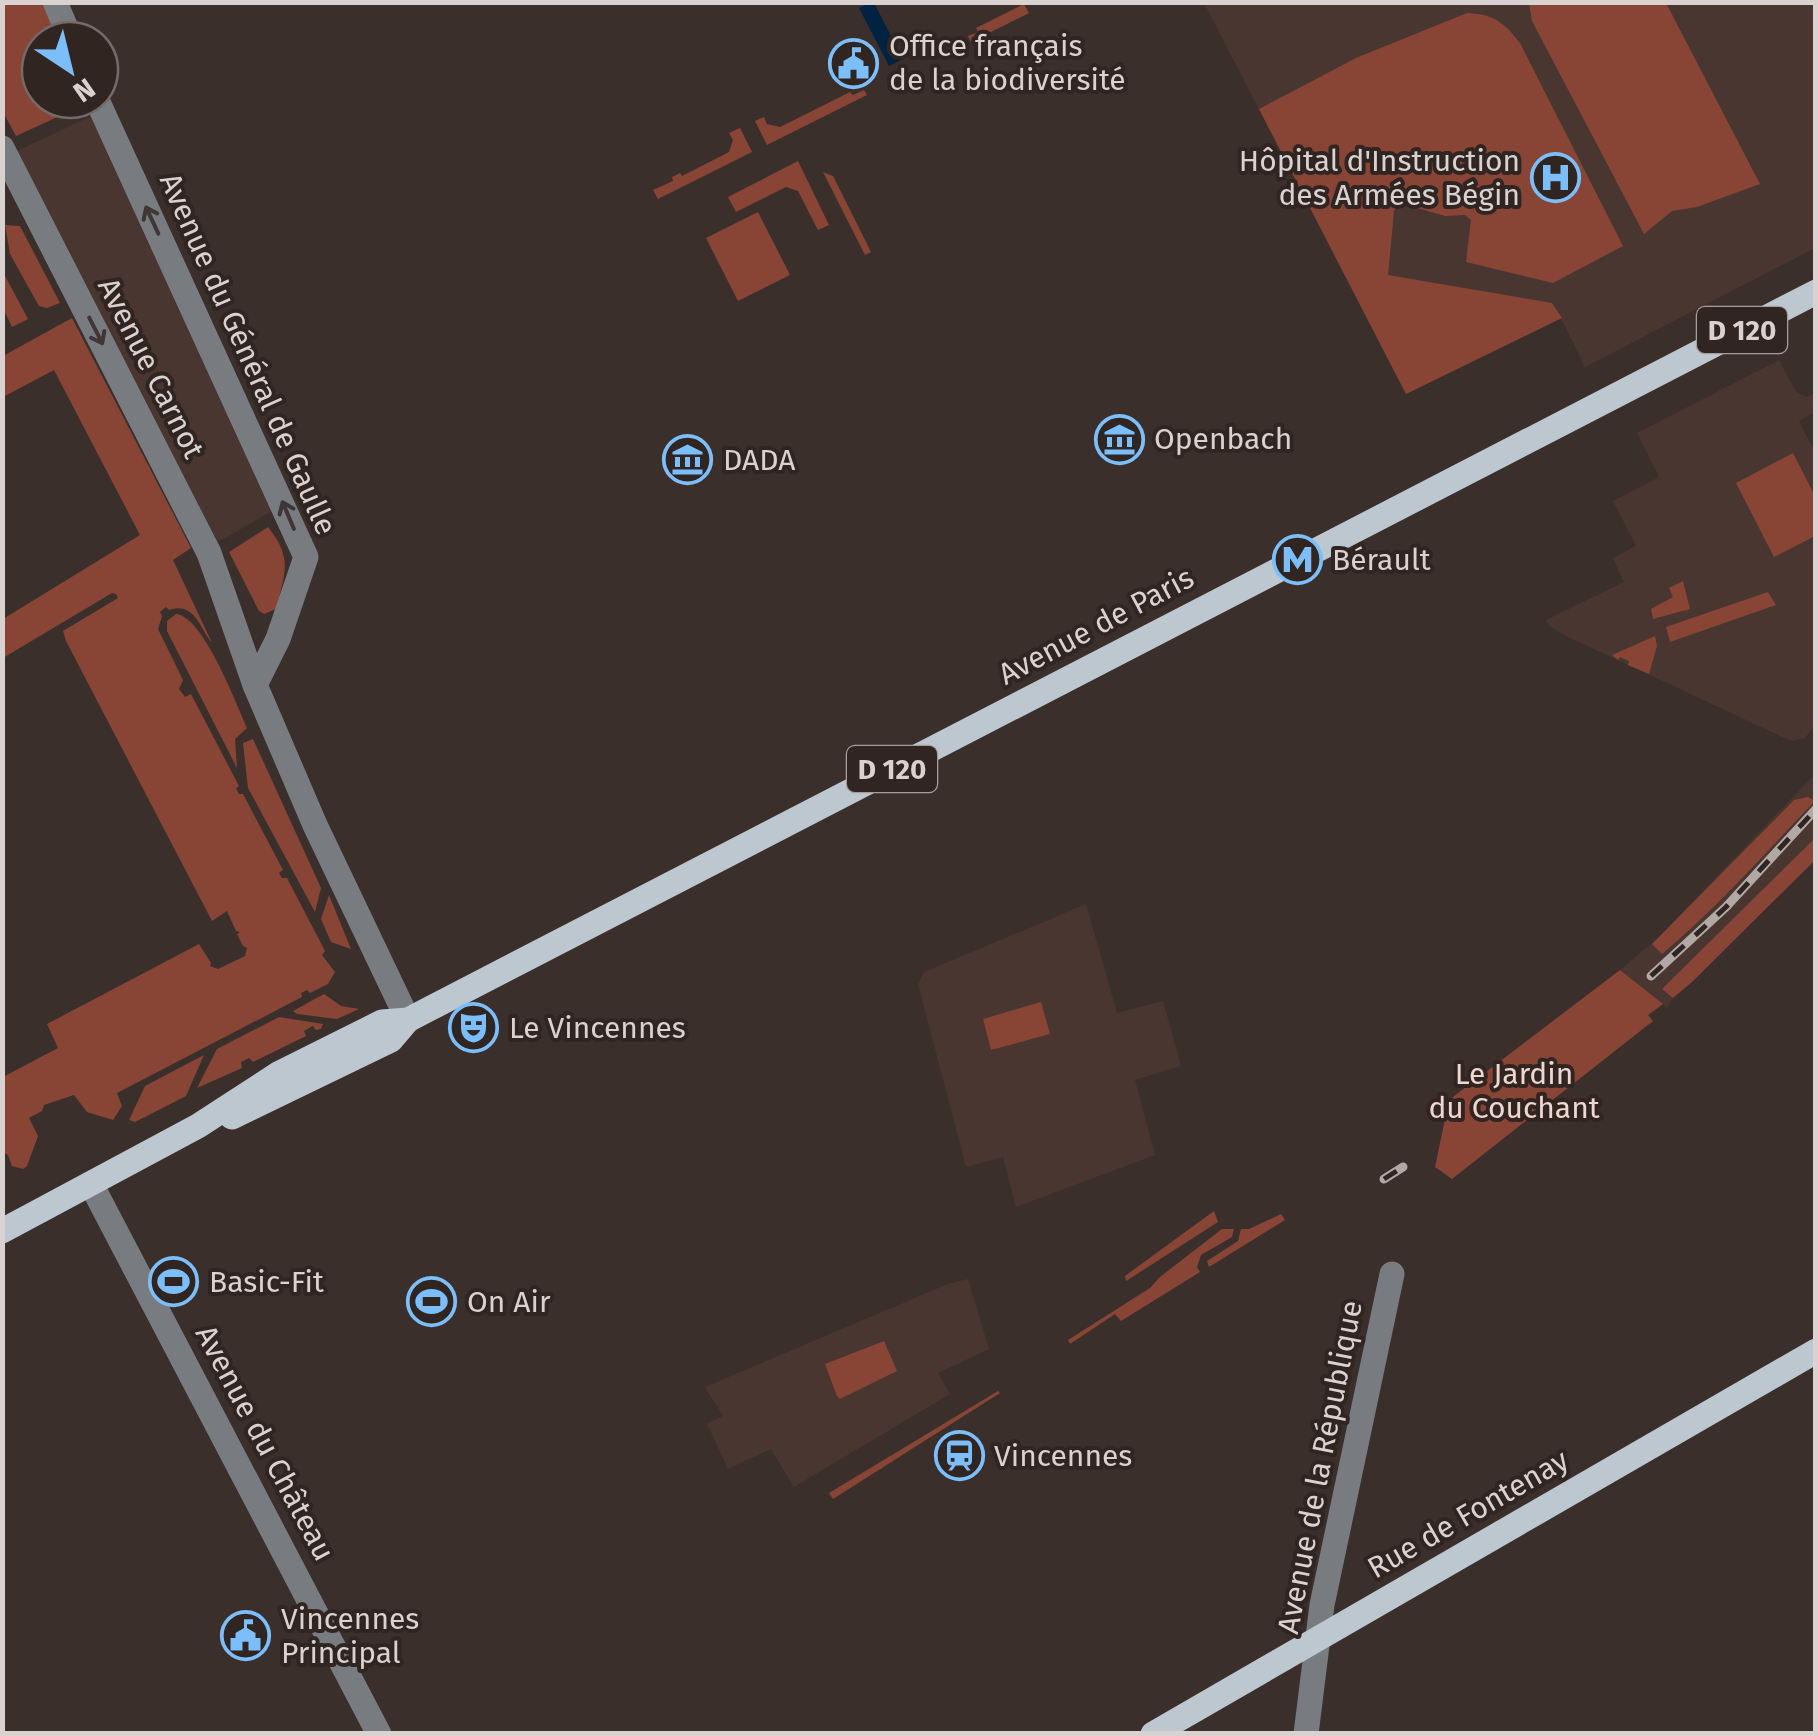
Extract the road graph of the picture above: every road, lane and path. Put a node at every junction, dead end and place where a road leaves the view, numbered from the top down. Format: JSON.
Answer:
{"nodes":[{"id":1,"x":106,"y":120,"type":"edge"},
{"id":2,"x":2,"y":148,"type":"edge"},
{"id":3,"x":1816,"y":292,"type":"edge"},
{"id":4,"x":233,"y":622,"type":"junction"},
{"id":5,"x":278,"y":639,"type":"junction"},
{"id":6,"x":256,"y":685,"type":"junction"},
{"id":7,"x":408,"y":1020,"type":"junction"},
{"id":8,"x":90,"y":1184,"type":"junction"},
{"id":9,"x":2,"y":1231,"type":"edge"},
{"id":10,"x":1392,"y":1274,"type":"dead end"},
{"id":11,"x":1816,"y":1351,"type":"edge"},
{"id":12,"x":1318,"y":1639,"type":"junction"},
{"id":13,"x":380,"y":1734,"type":"edge"},
{"id":14,"x":1153,"y":1734,"type":"edge"},
{"id":15,"x":1306,"y":1734,"type":"edge"}],
"edges":[{"from":5,"to":1,"type":"street","name":"Avenue du Général de Gaulle","one_way":true},
{"from":2,"to":4,"type":"street","name":"Avenue Carnot","one_way":true},
{"from":3,"to":7,"type":"main road","name":"Avenue de Paris","number":"D 120"},
{"from":4,"to":5,"type":"street"},
{"from":4,"to":6,"type":"street","name":"Avenue Carnot"},
{"from":5,"to":6,"type":"street","name":"Avenue du Général de Gaulle"},
{"from":6,"to":7,"type":"street"},
{"from":7,"to":8,"type":"main road","name":"Avenue de Paris","number":"D 120"},
{"from":8,"to":9,"type":"main road","name":"Avenue de Paris","number":"D 120"},
{"from":8,"to":13,"type":"street","name":"Avenue du Château"},
{"from":10,"to":12,"type":"street","name":"Avenue de la République"},
{"from":11,"to":12,"type":"main road","name":"Rue de Fontenay"},
{"from":12,"to":14,"type":"main road","name":"Rue de Fontenay"},
{"from":12,"to":15,"type":"street","name":"Avenue de la République"}]}
